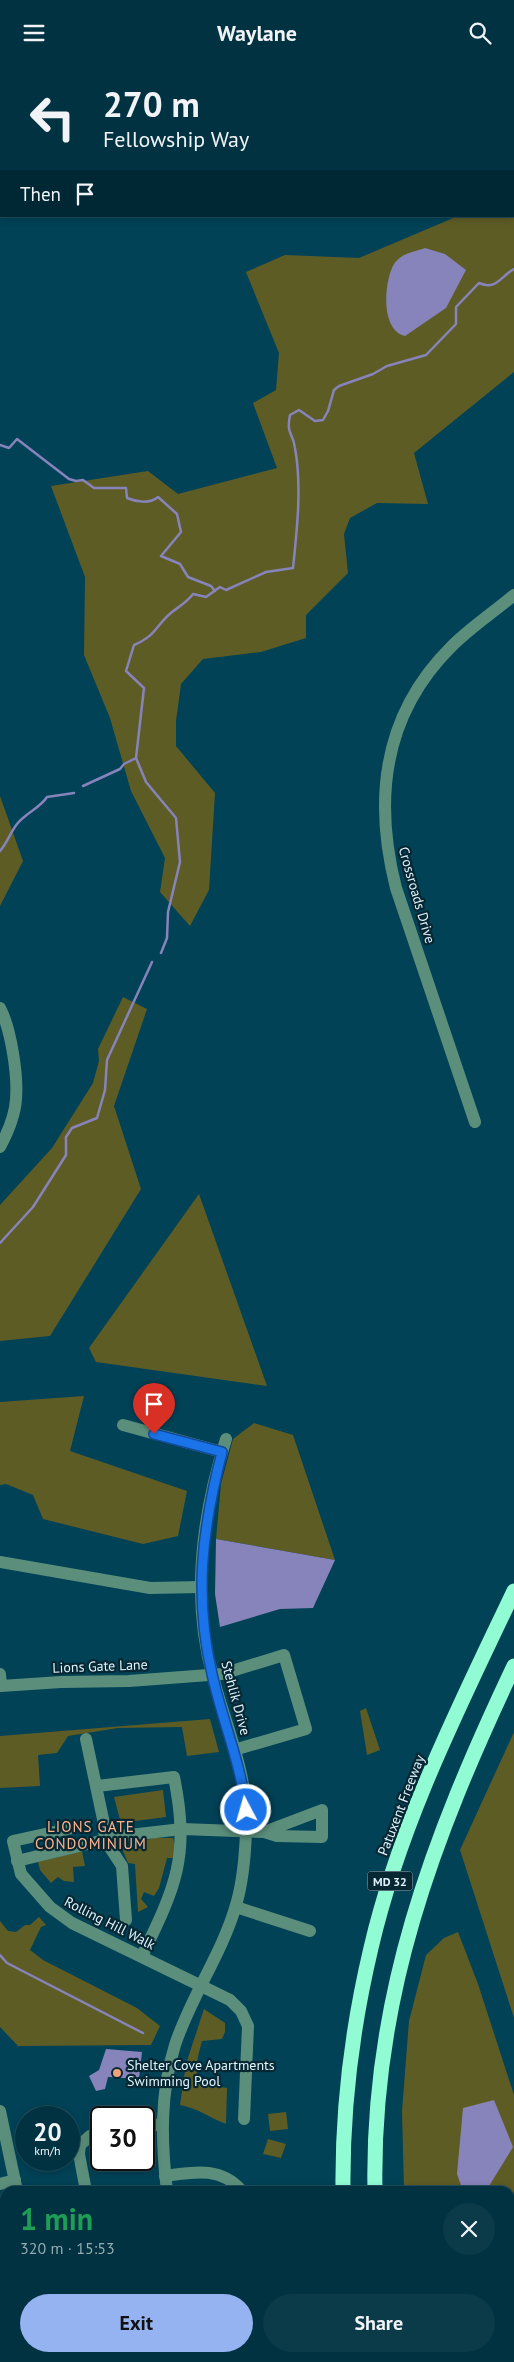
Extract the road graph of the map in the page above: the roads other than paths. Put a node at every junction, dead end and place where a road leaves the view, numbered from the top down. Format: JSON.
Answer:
{"nodes":[{"id":1,"x":514,"y":595,"type":"edge"},
{"id":2,"x":0,"y":1007,"type":"edge"},
{"id":3,"x":475,"y":1122,"type":"dead end"},
{"id":4,"x":0,"y":1147,"type":"edge"},
{"id":5,"x":123,"y":1425,"type":"dead end"},
{"id":6,"x":226,"y":1439,"type":"dead end"},
{"id":7,"x":222,"y":1452,"type":"junction"},
{"id":8,"x":0,"y":1562,"type":"edge"},
{"id":9,"x":201,"y":1587,"type":"junction"},
{"id":10,"x":514,"y":1591,"type":"edge"},
{"id":11,"x":514,"y":1666,"type":"edge"},
{"id":12,"x":0,"y":1674,"type":"edge"},
{"id":13,"x":212,"y":1675,"type":"junction"},
{"id":14,"x":86,"y":1739,"type":"dead end"},
{"id":15,"x":234,"y":1750,"type":"junction"},
{"id":16,"x":96,"y":1786,"type":"junction"},
{"id":17,"x":72,"y":1828,"type":"dead end"},
{"id":18,"x":182,"y":1829,"type":"junction"},
{"id":19,"x":247,"y":1830,"type":"junction"},
{"id":20,"x":264,"y":1832,"type":"dead end"},
{"id":21,"x":104,"y":1840,"type":"junction"},
{"id":22,"x":17,"y":1861,"type":"junction"},
{"id":23,"x":236,"y":1907,"type":"junction"},
{"id":24,"x":126,"y":1920,"type":"dead end"},
{"id":25,"x":310,"y":1931,"type":"dead end"},
{"id":26,"x":142,"y":1957,"type":"junction"},
{"id":27,"x":201,"y":1985,"type":"junction"},
{"id":28,"x":0,"y":2111,"type":"edge"},
{"id":29,"x":244,"y":2119,"type":"dead end"},
{"id":30,"x":162,"y":2124,"type":"junction"},
{"id":31,"x":155,"y":2125,"type":"edge"},
{"id":32,"x":90,"y":2136,"type":"edge"},
{"id":33,"x":165,"y":2176,"type":"junction"},
{"id":34,"x":0,"y":2184,"type":"edge"},
{"id":35,"x":16,"y":2185,"type":"edge"},
{"id":36,"x":85,"y":2186,"type":"edge"},
{"id":37,"x":166,"y":2186,"type":"edge"},
{"id":38,"x":237,"y":2186,"type":"edge"},
{"id":39,"x":344,"y":2186,"type":"edge"},
{"id":40,"x":375,"y":2186,"type":"edge"}],
"edges":[{"from":1,"to":3,"type":"street","name":"Crossroads Drive"},
{"from":2,"to":4,"type":"street"},
{"from":5,"to":7,"type":"street"},
{"from":6,"to":7,"type":"street","name":"Stehlik Drive"},
{"from":7,"to":9,"type":"street","name":"Stehlik Drive"},
{"from":8,"to":9,"type":"street"},
{"from":9,"to":13,"type":"street","name":"Stehlik Drive"},
{"from":10,"to":39,"type":"highway","name":"Patuxent Freeway","number":"MD 32"},
{"from":11,"to":40,"type":"highway","number":"MD 32"},
{"from":12,"to":13,"type":"street","name":"Lions Gate Lane"},
{"from":13,"to":15,"type":"street","name":"Stehlik Drive"},
{"from":13,"to":15,"type":"street"},
{"from":14,"to":16,"type":"street"},
{"from":15,"to":19,"type":"street","name":"Stehlik Drive"},
{"from":16,"to":18,"type":"street"},
{"from":16,"to":21,"type":"street"},
{"from":17,"to":22,"type":"street","name":"Rolling Hill Walk"},
{"from":18,"to":19,"type":"street"},
{"from":18,"to":21,"type":"street"},
{"from":18,"to":26,"type":"street"},
{"from":19,"to":20,"type":"street"},
{"from":19,"to":23,"type":"street","name":"Stehlik Drive"},
{"from":21,"to":22,"type":"street"},
{"from":21,"to":24,"type":"street"},
{"from":22,"to":26,"type":"street","name":"Rolling Hill Walk"},
{"from":23,"to":25,"type":"street"},
{"from":23,"to":27,"type":"street","name":"Stehlik Drive"},
{"from":26,"to":27,"type":"street","name":"Rolling Hill Walk"},
{"from":27,"to":29,"type":"street","name":"Rolling Hill Walk"},
{"from":27,"to":30,"type":"street","name":"Stehlik Drive"},
{"from":28,"to":35,"type":"street"},
{"from":30,"to":31,"type":"street"},
{"from":30,"to":33,"type":"street","name":"Stehlik Drive"},
{"from":32,"to":36,"type":"street"},
{"from":33,"to":37,"type":"street","name":"Stehlik Drive"},
{"from":33,"to":38,"type":"street"},
{"from":34,"to":35,"type":"street"}]}
